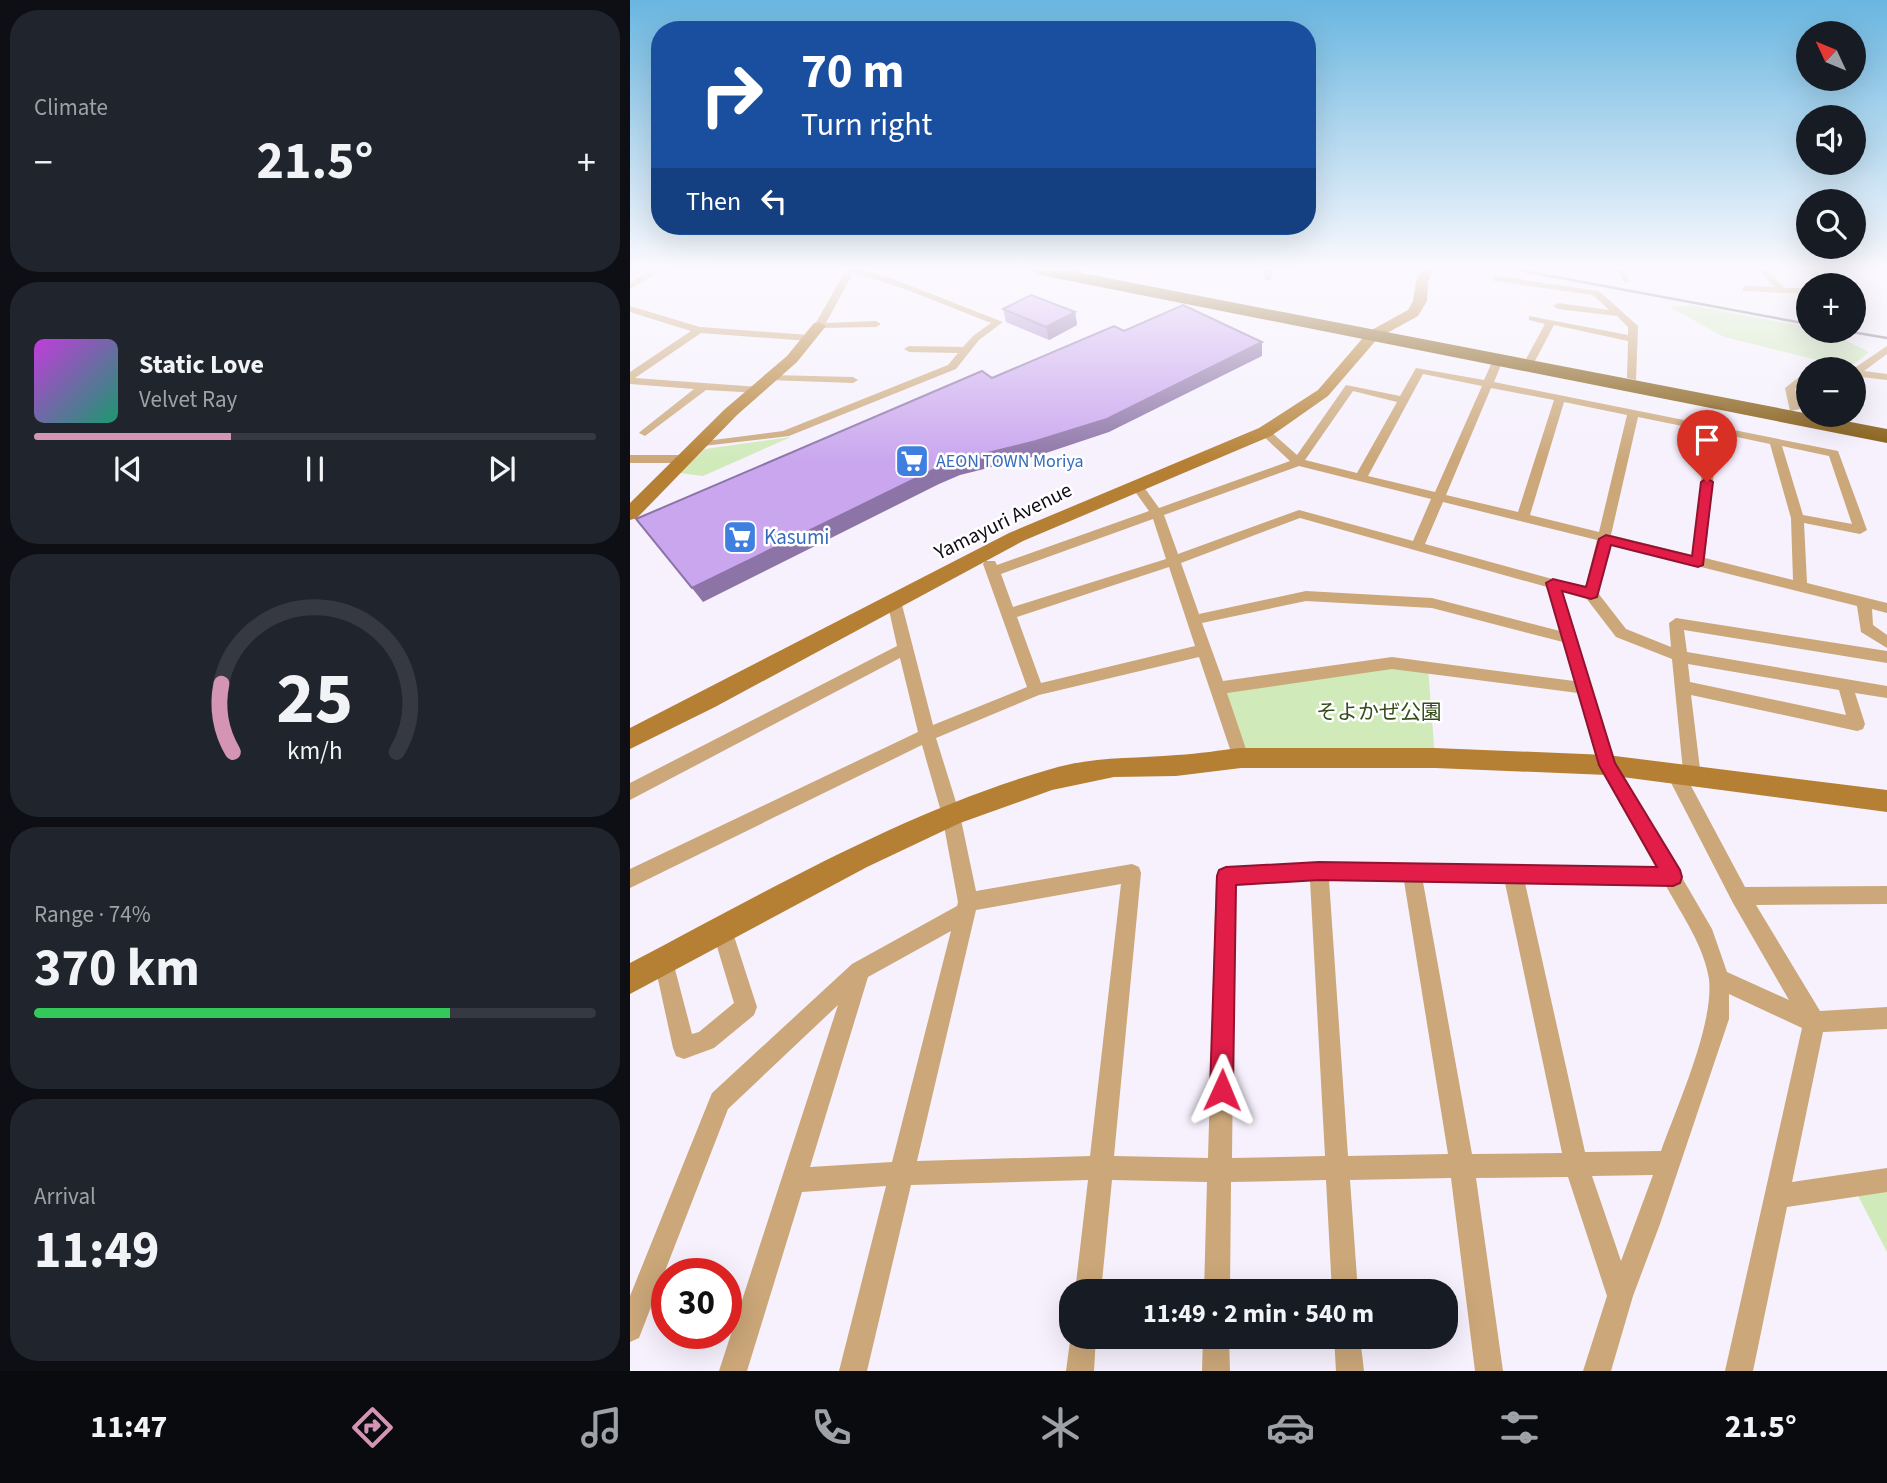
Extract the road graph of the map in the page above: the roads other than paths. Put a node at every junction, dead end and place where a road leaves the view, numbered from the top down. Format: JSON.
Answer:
{"nodes":[{"id":1,"x":693,"y":334,"type":"edge"},
{"id":2,"x":812,"y":334,"type":"edge"},
{"id":3,"x":982,"y":334,"type":"edge"},
{"id":4,"x":1377,"y":334,"type":"edge"},
{"id":5,"x":1382,"y":334,"type":"edge"},
{"id":6,"x":1384,"y":334,"type":"edge"},
{"id":7,"x":1544,"y":334,"type":"edge"},
{"id":8,"x":1612,"y":334,"type":"edge"},
{"id":9,"x":1633,"y":334,"type":"edge"},
{"id":10,"x":1633,"y":338,"type":"junction"},
{"id":11,"x":909,"y":349,"type":"dead end"},
{"id":12,"x":1887,"y":349,"type":"edge"},
{"id":13,"x":966,"y":350,"type":"junction"},
{"id":14,"x":1531,"y":359,"type":"junction"},
{"id":15,"x":1498,"y":360,"type":"junction"},
{"id":16,"x":1866,"y":364,"type":"edge"},
{"id":17,"x":1866,"y":374,"type":"edge"},
{"id":18,"x":1887,"y":377,"type":"edge"},
{"id":19,"x":772,"y":378,"type":"junction"},
{"id":20,"x":1632,"y":378,"type":"junction"},
{"id":21,"x":630,"y":379,"type":"edge"},
{"id":22,"x":853,"y":380,"type":"dead end"},
{"id":23,"x":1796,"y":383,"type":"edge"},
{"id":24,"x":1488,"y":384,"type":"junction"},
{"id":25,"x":703,"y":387,"type":"junction"},
{"id":26,"x":759,"y":390,"type":"junction"},
{"id":27,"x":1560,"y":398,"type":"junction"},
{"id":28,"x":1404,"y":400,"type":"junction"},
{"id":29,"x":1796,"y":401,"type":"edge"},
{"id":30,"x":1796,"y":410,"type":"edge"},
{"id":31,"x":1633,"y":412,"type":"junction"},
{"id":32,"x":1866,"y":427,"type":"edge"},
{"id":33,"x":1713,"y":429,"type":"junction"},
{"id":34,"x":1265,"y":432,"type":"junction"},
{"id":35,"x":645,"y":433,"type":"dead end"},
{"id":36,"x":1886,"y":433,"type":"edge"},
{"id":37,"x":1775,"y":442,"type":"junction"},
{"id":38,"x":698,"y":445,"type":"junction"},
{"id":39,"x":630,"y":459,"type":"edge"},
{"id":40,"x":684,"y":459,"type":"junction"},
{"id":41,"x":1298,"y":462,"type":"junction"},
{"id":42,"x":1360,"y":479,"type":"junction"},
{"id":43,"x":1137,"y":486,"type":"junction"},
{"id":44,"x":1438,"y":498,"type":"junction"},
{"id":45,"x":632,"y":510,"type":"edge"},
{"id":46,"x":1158,"y":514,"type":"junction"},
{"id":47,"x":1797,"y":518,"type":"junction"},
{"id":48,"x":1522,"y":519,"type":"junction"},
{"id":49,"x":1606,"y":539,"type":"junction"},
{"id":50,"x":1417,"y":547,"type":"junction"},
{"id":51,"x":986,"y":552,"type":"junction"},
{"id":52,"x":1174,"y":561,"type":"junction"},
{"id":53,"x":1698,"y":562,"type":"junction"},
{"id":54,"x":993,"y":572,"type":"junction"},
{"id":55,"x":1553,"y":583,"type":"junction"},
{"id":56,"x":1800,"y":587,"type":"junction"},
{"id":57,"x":1591,"y":594,"type":"junction"},
{"id":58,"x":894,"y":601,"type":"junction"},
{"id":59,"x":1864,"y":603,"type":"junction"},
{"id":60,"x":1887,"y":608,"type":"edge"},
{"id":61,"x":1009,"y":614,"type":"junction"},
{"id":62,"x":1194,"y":620,"type":"junction"},
{"id":63,"x":1567,"y":638,"type":"junction"},
{"id":64,"x":1887,"y":642,"type":"edge"},
{"id":65,"x":906,"y":648,"type":"junction"},
{"id":66,"x":1205,"y":650,"type":"junction"},
{"id":67,"x":1679,"y":656,"type":"junction"},
{"id":68,"x":1887,"y":657,"type":"edge"},
{"id":69,"x":1845,"y":685,"type":"junction"},
{"id":70,"x":1683,"y":687,"type":"junction"},
{"id":71,"x":1217,"y":688,"type":"junction"},
{"id":72,"x":1583,"y":688,"type":"junction"},
{"id":73,"x":1036,"y":690,"type":"junction"},
{"id":74,"x":1887,"y":692,"type":"edge"},
{"id":75,"x":927,"y":735,"type":"junction"},
{"id":76,"x":630,"y":739,"type":"edge"},
{"id":77,"x":1241,"y":758,"type":"junction"},
{"id":78,"x":1607,"y":765,"type":"junction"},
{"id":79,"x":1684,"y":776,"type":"junction"},
{"id":80,"x":630,"y":792,"type":"edge"},
{"id":81,"x":1887,"y":801,"type":"edge"},
{"id":82,"x":951,"y":815,"type":"junction"},
{"id":83,"x":1319,"y":871,"type":"junction"},
{"id":84,"x":1412,"y":873,"type":"junction"},
{"id":85,"x":1513,"y":874,"type":"junction"},
{"id":86,"x":1673,"y":877,"type":"junction"},
{"id":87,"x":630,"y":879,"type":"edge"},
{"id":88,"x":1887,"y":895,"type":"edge"},
{"id":89,"x":1740,"y":896,"type":"junction"},
{"id":90,"x":967,"y":907,"type":"junction"},
{"id":91,"x":722,"y":930,"type":"junction"},
{"id":92,"x":664,"y":961,"type":"junction"},
{"id":93,"x":859,"y":971,"type":"junction"},
{"id":94,"x":630,"y":979,"type":"edge"},
{"id":95,"x":1719,"y":979,"type":"junction"},
{"id":96,"x":1887,"y":1018,"type":"edge"},
{"id":97,"x":1814,"y":1022,"type":"junction"},
{"id":98,"x":1668,"y":1163,"type":"junction"},
{"id":99,"x":1576,"y":1164,"type":"junction"},
{"id":100,"x":1462,"y":1167,"type":"junction"},
{"id":101,"x":1101,"y":1168,"type":"junction"},
{"id":102,"x":1337,"y":1169,"type":"junction"},
{"id":103,"x":1220,"y":1170,"type":"junction"},
{"id":104,"x":902,"y":1172,"type":"junction"},
{"id":105,"x":794,"y":1180,"type":"junction"},
{"id":106,"x":1887,"y":1180,"type":"edge"},
{"id":107,"x":1777,"y":1196,"type":"junction"},
{"id":108,"x":1089,"y":1279,"type":"edge"},
{"id":109,"x":1217,"y":1279,"type":"edge"},
{"id":110,"x":1344,"y":1279,"type":"edge"},
{"id":111,"x":1620,"y":1296,"type":"junction"},
{"id":112,"x":630,"y":1329,"type":"edge"},
{"id":113,"x":1082,"y":1349,"type":"edge"},
{"id":114,"x":1216,"y":1349,"type":"edge"},
{"id":115,"x":1349,"y":1349,"type":"edge"},
{"id":116,"x":733,"y":1371,"type":"edge"},
{"id":117,"x":853,"y":1371,"type":"edge"},
{"id":118,"x":1080,"y":1371,"type":"edge"},
{"id":119,"x":1216,"y":1371,"type":"edge"},
{"id":120,"x":1350,"y":1371,"type":"edge"},
{"id":121,"x":1489,"y":1371,"type":"edge"},
{"id":122,"x":1597,"y":1371,"type":"edge"},
{"id":123,"x":1740,"y":1371,"type":"edge"}],
"edges":[{"from":1,"to":21,"type":"street"},
{"from":2,"to":19,"type":"street"},
{"from":3,"to":13,"type":"street"},
{"from":4,"to":34,"type":"street","name":"Yamayuri Avenue"},
{"from":5,"to":15,"type":"highway"},
{"from":6,"to":14,"type":"highway"},
{"from":7,"to":14,"type":"street"},
{"from":8,"to":10,"type":"street"},
{"from":9,"to":10,"type":"street"},
{"from":10,"to":20,"type":"street"},
{"from":11,"to":13,"type":"street"},
{"from":12,"to":16,"type":"street"},
{"from":13,"to":38,"type":"street"},
{"from":14,"to":20,"type":"highway"},
{"from":15,"to":24,"type":"street"},
{"from":15,"to":36,"type":"highway"},
{"from":17,"to":18,"type":"street"},
{"from":19,"to":22,"type":"street"},
{"from":19,"to":26,"type":"street"},
{"from":20,"to":30,"type":"highway"},
{"from":21,"to":25,"type":"street"},
{"from":23,"to":29,"type":"street"},
{"from":24,"to":27,"type":"street"},
{"from":24,"to":28,"type":"street"},
{"from":24,"to":44,"type":"street"},
{"from":25,"to":26,"type":"street"},
{"from":25,"to":35,"type":"street"},
{"from":26,"to":38,"type":"street"},
{"from":27,"to":31,"type":"street"},
{"from":27,"to":48,"type":"street"},
{"from":28,"to":41,"type":"street"},
{"from":28,"to":42,"type":"street"},
{"from":31,"to":33,"type":"street"},
{"from":31,"to":49,"type":"street"},
{"from":32,"to":36,"type":"highway"},
{"from":33,"to":37,"type":"street"},
{"from":33,"to":53,"type":"street"},
{"from":34,"to":41,"type":"street"},
{"from":34,"to":43,"type":"street","name":"Yamayuri Avenue"},
{"from":37,"to":47,"type":"street"},
{"from":37,"to":47,"type":"street"},
{"from":38,"to":40,"type":"street"},
{"from":39,"to":40,"type":"street"},
{"from":40,"to":45,"type":"street"},
{"from":41,"to":42,"type":"street"},
{"from":41,"to":46,"type":"street"},
{"from":42,"to":44,"type":"street"},
{"from":43,"to":46,"type":"street"},
{"from":43,"to":51,"type":"street","name":"Yamayuri Avenue"},
{"from":44,"to":48,"type":"street"},
{"from":44,"to":50,"type":"street"},
{"from":46,"to":52,"type":"street"},
{"from":46,"to":54,"type":"street"},
{"from":47,"to":56,"type":"street"},
{"from":48,"to":49,"type":"street"},
{"from":49,"to":53,"type":"street"},
{"from":49,"to":57,"type":"street"},
{"from":50,"to":52,"type":"street"},
{"from":50,"to":55,"type":"street"},
{"from":51,"to":54,"type":"street"},
{"from":51,"to":58,"type":"street","name":"Yamayuri Avenue"},
{"from":52,"to":61,"type":"street"},
{"from":52,"to":62,"type":"street"},
{"from":53,"to":56,"type":"street"},
{"from":54,"to":61,"type":"street"},
{"from":55,"to":57,"type":"street"},
{"from":55,"to":63,"type":"street"},
{"from":56,"to":59,"type":"street"},
{"from":57,"to":67,"type":"street"},
{"from":58,"to":65,"type":"street"},
{"from":58,"to":76,"type":"street","name":"Yamayuri Avenue"},
{"from":59,"to":60,"type":"street"},
{"from":59,"to":64,"type":"street"},
{"from":61,"to":73,"type":"street"},
{"from":62,"to":63,"type":"street"},
{"from":62,"to":66,"type":"street"},
{"from":63,"to":72,"type":"street"},
{"from":65,"to":75,"type":"street"},
{"from":65,"to":80,"type":"street"},
{"from":66,"to":71,"type":"street"},
{"from":66,"to":73,"type":"street"},
{"from":67,"to":68,"type":"street"},
{"from":67,"to":69,"type":"street"},
{"from":67,"to":70,"type":"street"},
{"from":69,"to":70,"type":"street"},
{"from":69,"to":74,"type":"street"},
{"from":70,"to":79,"type":"street"},
{"from":71,"to":72,"type":"street"},
{"from":71,"to":77,"type":"street"},
{"from":72,"to":78,"type":"street"},
{"from":73,"to":75,"type":"street"},
{"from":75,"to":82,"type":"street"},
{"from":75,"to":87,"type":"street"},
{"from":77,"to":78,"type":"street"},
{"from":77,"to":82,"type":"street"},
{"from":78,"to":79,"type":"street"},
{"from":78,"to":86,"type":"street"},
{"from":79,"to":81,"type":"street"},
{"from":79,"to":89,"type":"street"},
{"from":82,"to":90,"type":"street"},
{"from":82,"to":91,"type":"street"},
{"from":83,"to":84,"type":"street"},
{"from":83,"to":102,"type":"street"},
{"from":83,"to":103,"type":"street"},
{"from":84,"to":85,"type":"street"},
{"from":84,"to":100,"type":"street"},
{"from":85,"to":86,"type":"street"},
{"from":85,"to":99,"type":"street"},
{"from":86,"to":95,"type":"street"},
{"from":88,"to":89,"type":"street"},
{"from":89,"to":97,"type":"street"},
{"from":90,"to":93,"type":"street"},
{"from":90,"to":101,"type":"street"},
{"from":90,"to":104,"type":"street"},
{"from":91,"to":92,"type":"street"},
{"from":91,"to":92,"type":"street"},
{"from":92,"to":94,"type":"street"},
{"from":93,"to":105,"type":"street"},
{"from":93,"to":112,"type":"street"},
{"from":95,"to":97,"type":"street"},
{"from":95,"to":98,"type":"street"},
{"from":96,"to":97,"type":"street"},
{"from":97,"to":107,"type":"street"},
{"from":98,"to":99,"type":"street"},
{"from":98,"to":111,"type":"street"},
{"from":99,"to":100,"type":"street"},
{"from":99,"to":111,"type":"street"},
{"from":100,"to":102,"type":"street"},
{"from":100,"to":121,"type":"street"},
{"from":101,"to":103,"type":"street"},
{"from":101,"to":104,"type":"street"},
{"from":101,"to":108,"type":"street"},
{"from":102,"to":103,"type":"street"},
{"from":102,"to":110,"type":"street"},
{"from":103,"to":109,"type":"street"},
{"from":104,"to":105,"type":"street"},
{"from":104,"to":117,"type":"street"},
{"from":105,"to":116,"type":"street"},
{"from":106,"to":107,"type":"street"},
{"from":107,"to":123,"type":"street"},
{"from":111,"to":122,"type":"street"},
{"from":113,"to":118,"type":"street"},
{"from":114,"to":119,"type":"street"},
{"from":115,"to":120,"type":"street"}]}
